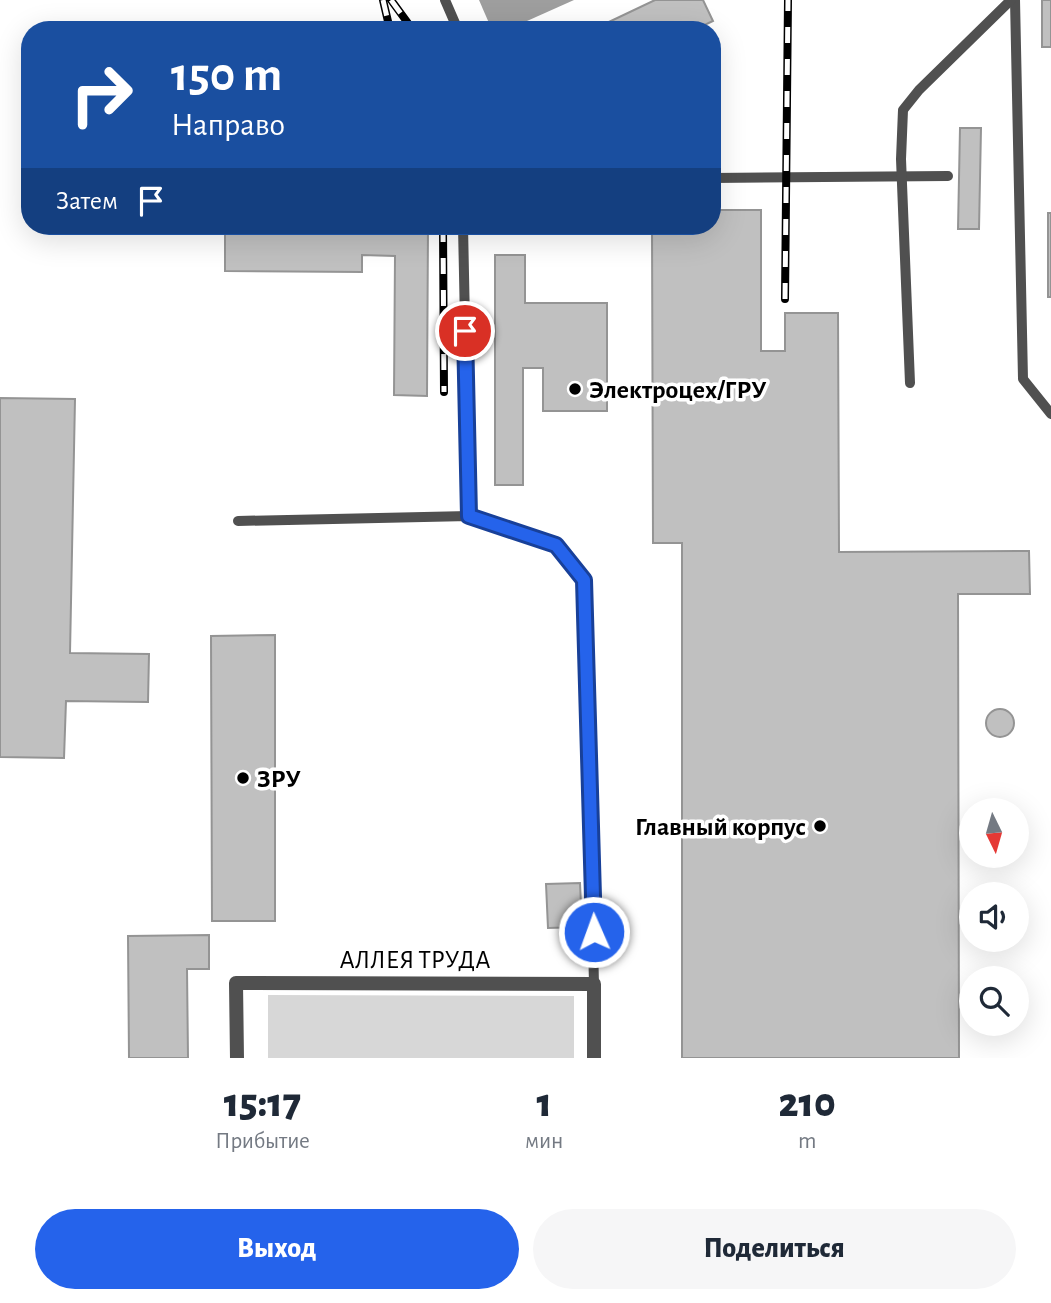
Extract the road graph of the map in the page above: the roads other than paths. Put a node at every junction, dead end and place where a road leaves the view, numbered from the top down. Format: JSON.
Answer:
{"nodes":[{"id":1,"x":445,"y":0,"type":"edge"},
{"id":2,"x":1013,"y":0,"type":"edge"},
{"id":3,"x":454,"y":21,"type":"edge"},
{"id":4,"x":902,"y":175,"type":"junction"},
{"id":5,"x":948,"y":176,"type":"dead end"},
{"id":6,"x":721,"y":178,"type":"edge"},
{"id":7,"x":463,"y":235,"type":"edge"},
{"id":8,"x":910,"y":383,"type":"dead end"},
{"id":9,"x":1051,"y":414,"type":"edge"},
{"id":10,"x":469,"y":516,"type":"junction"},
{"id":11,"x":238,"y":521,"type":"dead end"},
{"id":12,"x":594,"y":984,"type":"junction"},
{"id":13,"x":237,"y":1058,"type":"edge"},
{"id":14,"x":594,"y":1058,"type":"edge"}],
"edges":[{"from":1,"to":3,"type":"lane"},
{"from":2,"to":4,"type":"lane"},
{"from":2,"to":9,"type":"lane"},
{"from":4,"to":5,"type":"lane"},
{"from":4,"to":6,"type":"lane"},
{"from":4,"to":8,"type":"lane"},
{"from":7,"to":10,"type":"lane"},
{"from":10,"to":11,"type":"lane"},
{"from":10,"to":12,"type":"lane"},
{"from":12,"to":13,"type":"street","name":"АЛЛЕЯ ТРУДА"},
{"from":12,"to":14,"type":"street"}]}
